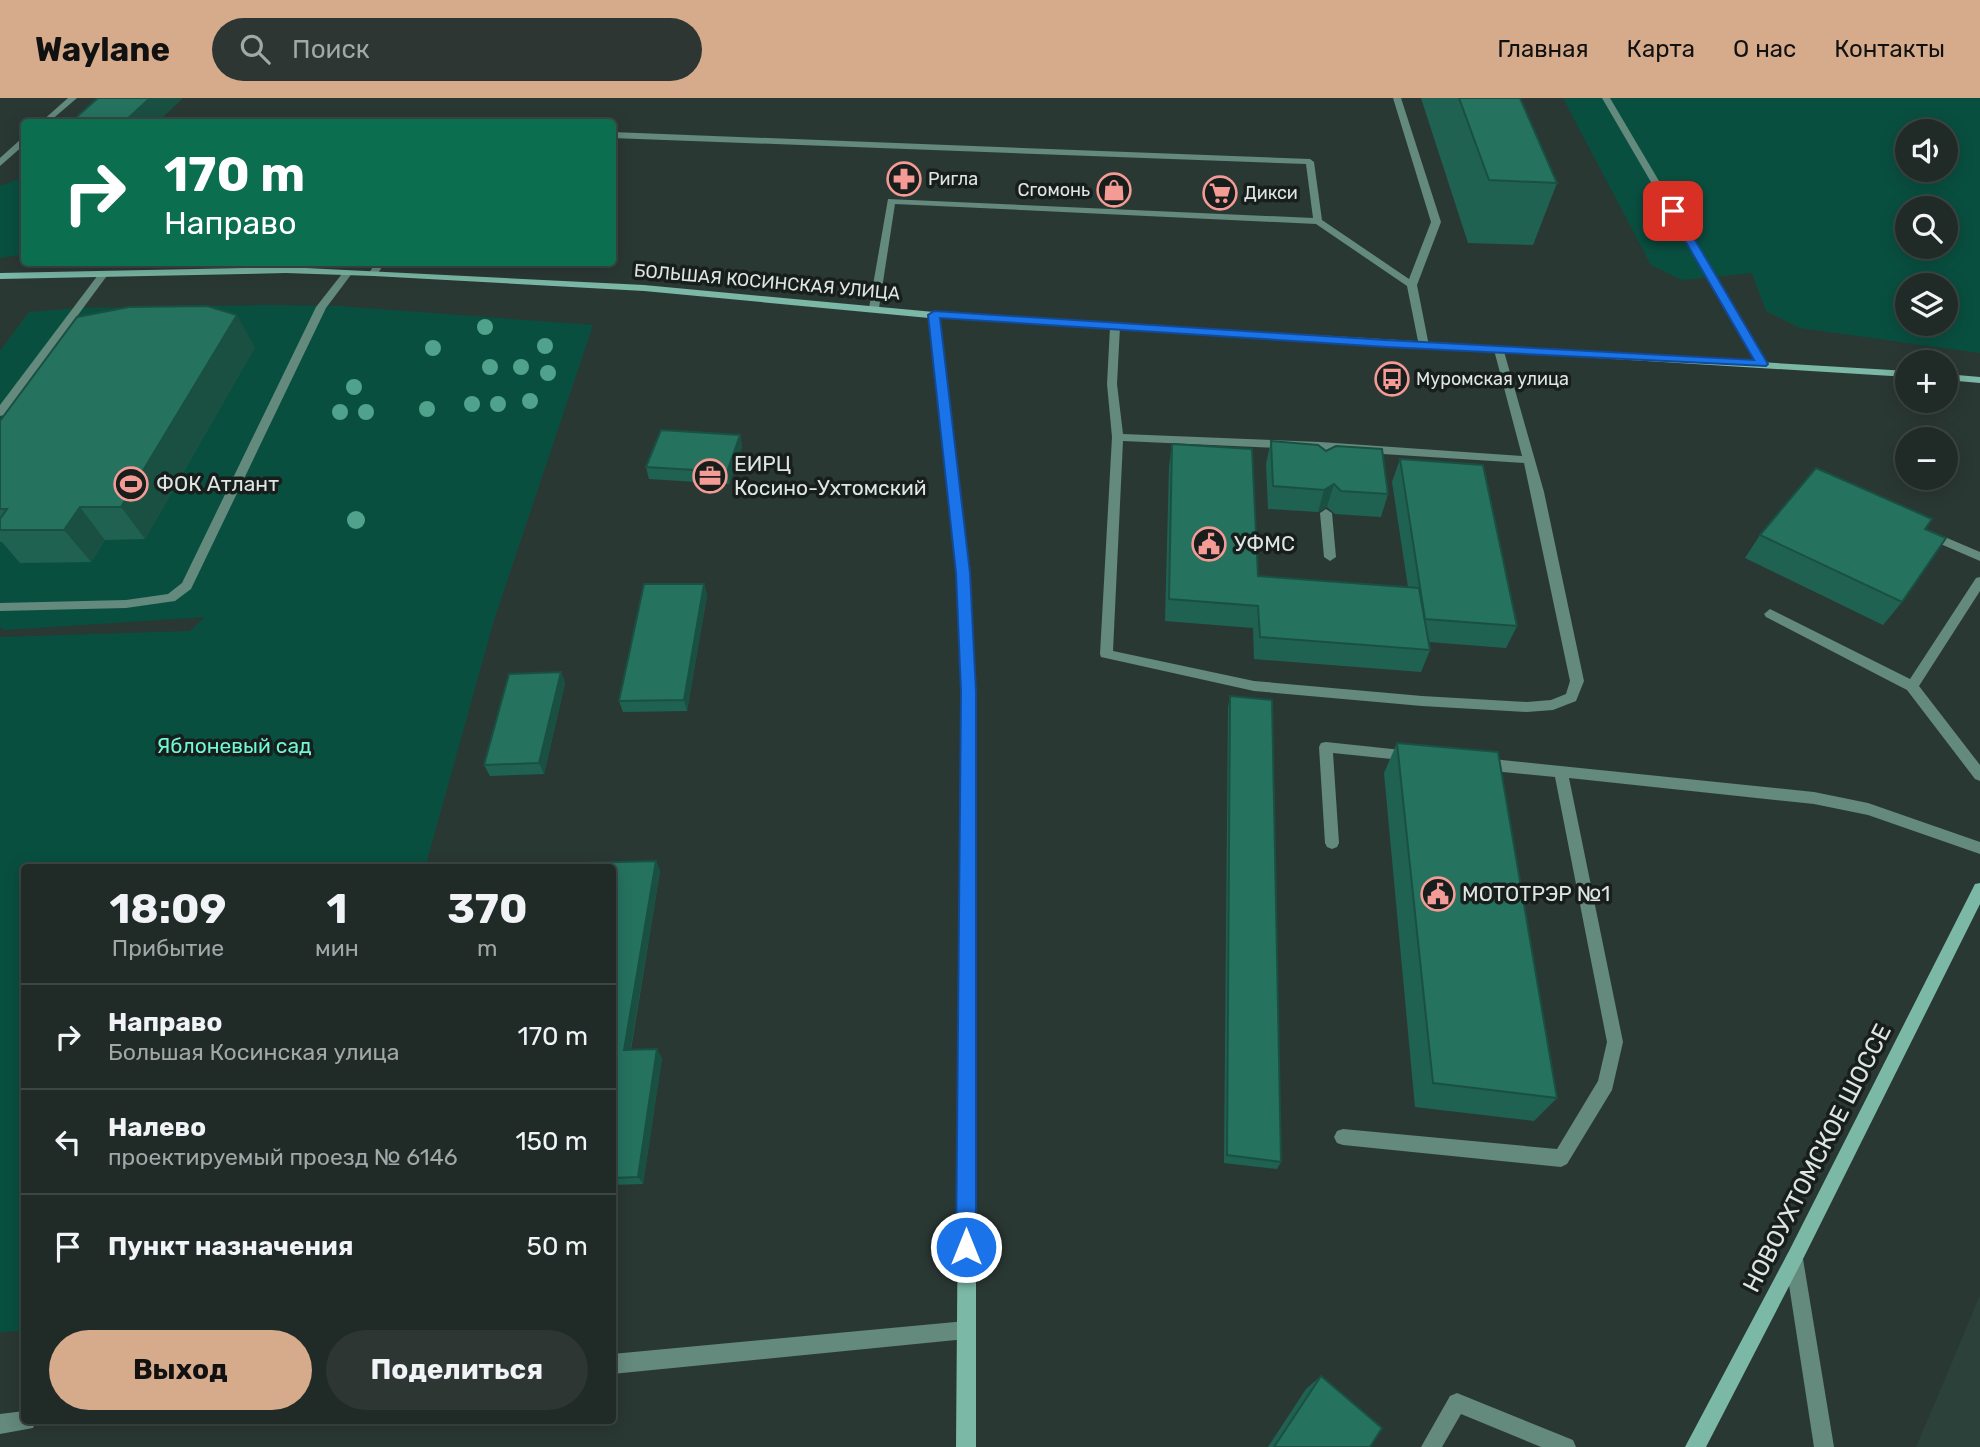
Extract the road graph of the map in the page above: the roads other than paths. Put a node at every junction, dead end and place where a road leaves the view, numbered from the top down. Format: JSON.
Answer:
{"nodes":[{"id":1,"x":73,"y":98,"type":"edge"},
{"id":2,"x":1396,"y":98,"type":"edge"},
{"id":3,"x":1606,"y":98,"type":"edge"},
{"id":4,"x":49,"y":119,"type":"edge"},
{"id":5,"x":616,"y":135,"type":"edge"},
{"id":6,"x":21,"y":144,"type":"edge"},
{"id":7,"x":0,"y":163,"type":"edge"},
{"id":8,"x":1318,"y":220,"type":"junction"},
{"id":9,"x":379,"y":266,"type":"edge"},
{"id":10,"x":348,"y":272,"type":"junction"},
{"id":11,"x":104,"y":273,"type":"junction"},
{"id":12,"x":374,"y":273,"type":"junction"},
{"id":13,"x":0,"y":276,"type":"edge"},
{"id":14,"x":1412,"y":285,"type":"junction"},
{"id":15,"x":874,"y":308,"type":"junction"},
{"id":16,"x":934,"y":315,"type":"junction"},
{"id":17,"x":1115,"y":327,"type":"junction"},
{"id":18,"x":1424,"y":346,"type":"junction"},
{"id":19,"x":1499,"y":350,"type":"junction"},
{"id":20,"x":1762,"y":364,"type":"junction"},
{"id":21,"x":1895,"y":373,"type":"edge"},
{"id":22,"x":1958,"y":378,"type":"edge"},
{"id":23,"x":1980,"y":380,"type":"edge"},
{"id":24,"x":0,"y":413,"type":"edge"},
{"id":25,"x":1118,"y":438,"type":"junction"},
{"id":26,"x":1529,"y":460,"type":"junction"},
{"id":27,"x":1326,"y":513,"type":"edge"},
{"id":28,"x":1909,"y":526,"type":"edge"},
{"id":29,"x":1330,"y":557,"type":"dead end"},
{"id":30,"x":1980,"y":557,"type":"edge"},
{"id":31,"x":1980,"y":581,"type":"edge"},
{"id":32,"x":0,"y":607,"type":"edge"},
{"id":33,"x":1770,"y":614,"type":"dead end"},
{"id":34,"x":1912,"y":686,"type":"junction"},
{"id":35,"x":1429,"y":758,"type":"edge"},
{"id":36,"x":1467,"y":762,"type":"edge"},
{"id":37,"x":1561,"y":772,"type":"junction"},
{"id":38,"x":1980,"y":775,"type":"edge"},
{"id":39,"x":1332,"y":843,"type":"dead end"},
{"id":40,"x":1980,"y":848,"type":"edge"},
{"id":41,"x":1980,"y":889,"type":"edge"},
{"id":42,"x":1343,"y":1137,"type":"dead end"},
{"id":43,"x":1794,"y":1259,"type":"junction"},
{"id":44,"x":966,"y":1330,"type":"junction"},
{"id":45,"x":616,"y":1364,"type":"edge"},
{"id":46,"x":21,"y":1421,"type":"edge"},
{"id":47,"x":0,"y":1423,"type":"edge"},
{"id":48,"x":966,"y":1447,"type":"edge"},
{"id":49,"x":1431,"y":1447,"type":"edge"},
{"id":50,"x":1566,"y":1447,"type":"edge"},
{"id":51,"x":1695,"y":1447,"type":"edge"},
{"id":52,"x":1824,"y":1447,"type":"edge"}],
"edges":[{"from":1,"to":4,"type":"street"},
{"from":2,"to":14,"type":"street"},
{"from":3,"to":20,"type":"street"},
{"from":5,"to":8,"type":"street"},
{"from":6,"to":7,"type":"street"},
{"from":8,"to":14,"type":"street"},
{"from":8,"to":15,"type":"street"},
{"from":9,"to":12,"type":"street"},
{"from":10,"to":11,"type":"street","name":"БОЛЬШАЯ КОСИНСКАЯ УЛИЦА"},
{"from":10,"to":12,"type":"street","name":"БОЛЬШАЯ КОСИНСКАЯ УЛИЦА"},
{"from":10,"to":32,"type":"street"},
{"from":11,"to":13,"type":"street","name":"БОЛЬШАЯ КОСИНСКАЯ УЛИЦА"},
{"from":11,"to":24,"type":"street"},
{"from":12,"to":15,"type":"street","name":"БОЛЬШАЯ КОСИНСКАЯ УЛИЦА"},
{"from":14,"to":18,"type":"street"},
{"from":15,"to":16,"type":"street","name":"БОЛЬШАЯ КОСИНСКАЯ УЛИЦА"},
{"from":16,"to":17,"type":"street","name":"БОЛЬШАЯ КОСИНСКАЯ УЛИЦА"},
{"from":16,"to":44,"type":"street"},
{"from":17,"to":18,"type":"street","name":"БОЛЬШАЯ КОСИНСКАЯ УЛИЦА"},
{"from":17,"to":25,"type":"street"},
{"from":18,"to":19,"type":"street","name":"БОЛЬШАЯ КОСИНСКАЯ УЛИЦА"},
{"from":19,"to":20,"type":"street","name":"БОЛЬШАЯ КОСИНСКАЯ УЛИЦА"},
{"from":19,"to":26,"type":"street"},
{"from":20,"to":21,"type":"street","name":"БОЛЬШАЯ КОСИНСКАЯ УЛИЦА"},
{"from":22,"to":23,"type":"street"},
{"from":25,"to":26,"type":"street"},
{"from":25,"to":26,"type":"street"},
{"from":27,"to":29,"type":"street"},
{"from":28,"to":30,"type":"street"},
{"from":31,"to":34,"type":"street"},
{"from":33,"to":34,"type":"street"},
{"from":34,"to":38,"type":"street"},
{"from":35,"to":39,"type":"street"},
{"from":36,"to":37,"type":"street"},
{"from":37,"to":40,"type":"street"},
{"from":37,"to":42,"type":"street"},
{"from":41,"to":43,"type":"street","name":"НОВОУХТОМСКОЕ ШОССЕ"},
{"from":43,"to":51,"type":"street","name":"НОВОУХТОМСКОЕ ШОССЕ"},
{"from":43,"to":52,"type":"street"},
{"from":44,"to":45,"type":"street"},
{"from":44,"to":48,"type":"street"},
{"from":46,"to":47,"type":"street"},
{"from":49,"to":50,"type":"street"}]}
